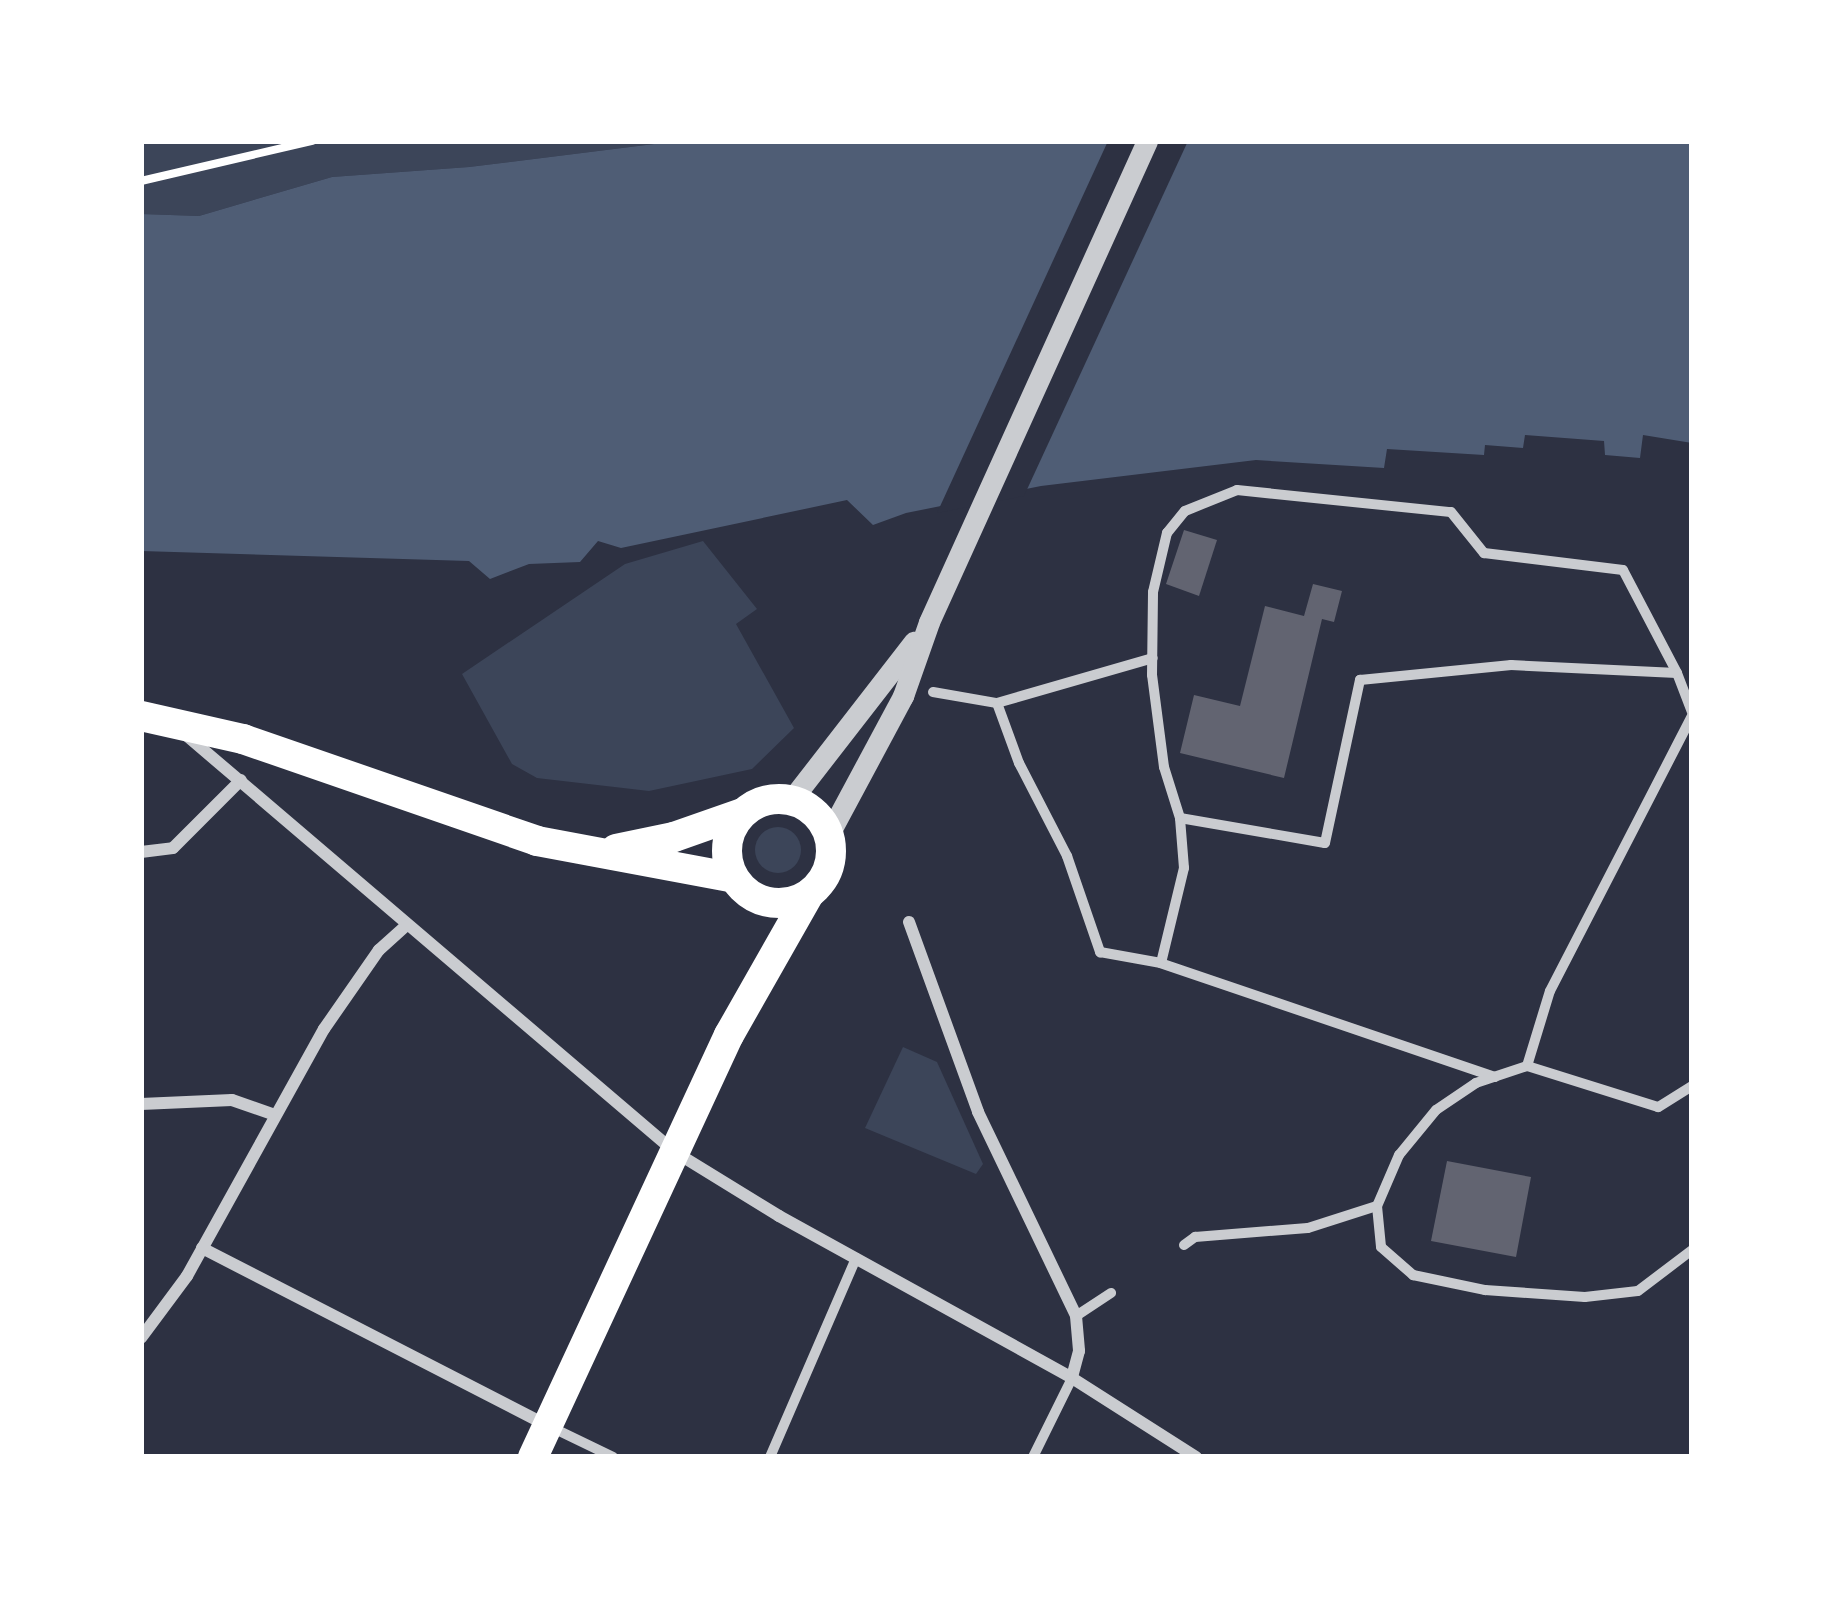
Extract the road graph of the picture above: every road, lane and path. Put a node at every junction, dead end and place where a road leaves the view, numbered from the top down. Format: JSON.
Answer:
{"nodes":[{"id":1,"x":312,"y":141,"type":"edge"},
{"id":2,"x":1147,"y":141,"type":"edge"},
{"id":3,"x":141,"y":181,"type":"edge"},
{"id":4,"x":928,"y":622,"type":"junction"},
{"id":5,"x":1153,"y":658,"type":"junction"},
{"id":6,"x":1677,"y":674,"type":"junction"},
{"id":7,"x":933,"y":692,"type":"dead end"},
{"id":8,"x":998,"y":703,"type":"junction"},
{"id":9,"x":1692,"y":714,"type":"edge"},
{"id":10,"x":155,"y":718,"type":"edge"},
{"id":11,"x":241,"y":780,"type":"junction"},
{"id":12,"x":792,"y":799,"type":"junction"},
{"id":13,"x":742,"y":813,"type":"junction"},
{"id":14,"x":1180,"y":818,"type":"junction"},
{"id":15,"x":829,"y":833,"type":"junction"},
{"id":16,"x":604,"y":851,"type":"junction"},
{"id":17,"x":141,"y":852,"type":"edge"},
{"id":18,"x":734,"y":878,"type":"junction"},
{"id":19,"x":809,"y":894,"type":"junction"},
{"id":20,"x":760,"y":900,"type":"junction"},
{"id":21,"x":909,"y":922,"type":"dead end"},
{"id":22,"x":406,"y":926,"type":"junction"},
{"id":23,"x":1161,"y":963,"type":"junction"},
{"id":24,"x":729,"y":1035,"type":"junction"},
{"id":25,"x":1527,"y":1066,"type":"junction"},
{"id":26,"x":1495,"y":1077,"type":"junction"},
{"id":27,"x":1691,"y":1081,"type":"edge"},
{"id":28,"x":141,"y":1104,"type":"edge"},
{"id":29,"x":275,"y":1115,"type":"junction"},
{"id":30,"x":674,"y":1152,"type":"junction"},
{"id":31,"x":1377,"y":1206,"type":"junction"},
{"id":32,"x":1184,"y":1245,"type":"dead end"},
{"id":33,"x":202,"y":1249,"type":"junction"},
{"id":34,"x":1692,"y":1250,"type":"edge"},
{"id":35,"x":856,"y":1258,"type":"junction"},
{"id":36,"x":1111,"y":1293,"type":"dead end"},
{"id":37,"x":1076,"y":1316,"type":"junction"},
{"id":38,"x":141,"y":1338,"type":"edge"},
{"id":39,"x":1072,"y":1378,"type":"junction"},
{"id":40,"x":548,"y":1425,"type":"junction"},
{"id":41,"x":533,"y":1457,"type":"edge"},
{"id":42,"x":613,"y":1457,"type":"edge"},
{"id":43,"x":770,"y":1457,"type":"edge"},
{"id":44,"x":1034,"y":1457,"type":"edge"},
{"id":45,"x":1196,"y":1457,"type":"edge"}],
"edges":[{"from":1,"to":3,"type":"path"},
{"from":2,"to":4,"type":"street"},
{"from":4,"to":12,"type":"street"},
{"from":4,"to":15,"type":"street"},
{"from":5,"to":6,"type":"street"},
{"from":5,"to":8,"type":"street"},
{"from":5,"to":14,"type":"street"},
{"from":6,"to":9,"type":"street"},
{"from":6,"to":14,"type":"street"},
{"from":7,"to":8,"type":"street"},
{"from":8,"to":23,"type":"street"},
{"from":9,"to":25,"type":"street"},
{"from":10,"to":11,"type":"street"},
{"from":10,"to":16,"type":"main road"},
{"from":11,"to":17,"type":"street"},
{"from":11,"to":22,"type":"street"},
{"from":12,"to":13,"type":"main road"},
{"from":12,"to":15,"type":"main road"},
{"from":13,"to":16,"type":"main road"},
{"from":13,"to":18,"type":"main road"},
{"from":14,"to":23,"type":"street"},
{"from":15,"to":19,"type":"main road"},
{"from":16,"to":18,"type":"main road"},
{"from":18,"to":20,"type":"main road"},
{"from":19,"to":20,"type":"main road"},
{"from":19,"to":24,"type":"main road"},
{"from":20,"to":24,"type":"main road"},
{"from":21,"to":37,"type":"street"},
{"from":22,"to":29,"type":"street"},
{"from":22,"to":30,"type":"street"},
{"from":23,"to":26,"type":"street"},
{"from":24,"to":30,"type":"main road"},
{"from":25,"to":26,"type":"street"},
{"from":25,"to":27,"type":"street"},
{"from":26,"to":31,"type":"street"},
{"from":28,"to":29,"type":"street"},
{"from":29,"to":33,"type":"street"},
{"from":30,"to":35,"type":"street"},
{"from":30,"to":40,"type":"main road"},
{"from":31,"to":32,"type":"street"},
{"from":31,"to":34,"type":"street"},
{"from":33,"to":38,"type":"street"},
{"from":33,"to":40,"type":"street"},
{"from":35,"to":39,"type":"street"},
{"from":35,"to":43,"type":"street"},
{"from":36,"to":37,"type":"street"},
{"from":37,"to":39,"type":"street"},
{"from":39,"to":44,"type":"street"},
{"from":39,"to":45,"type":"street"},
{"from":40,"to":41,"type":"main road"},
{"from":40,"to":42,"type":"street"}]}
